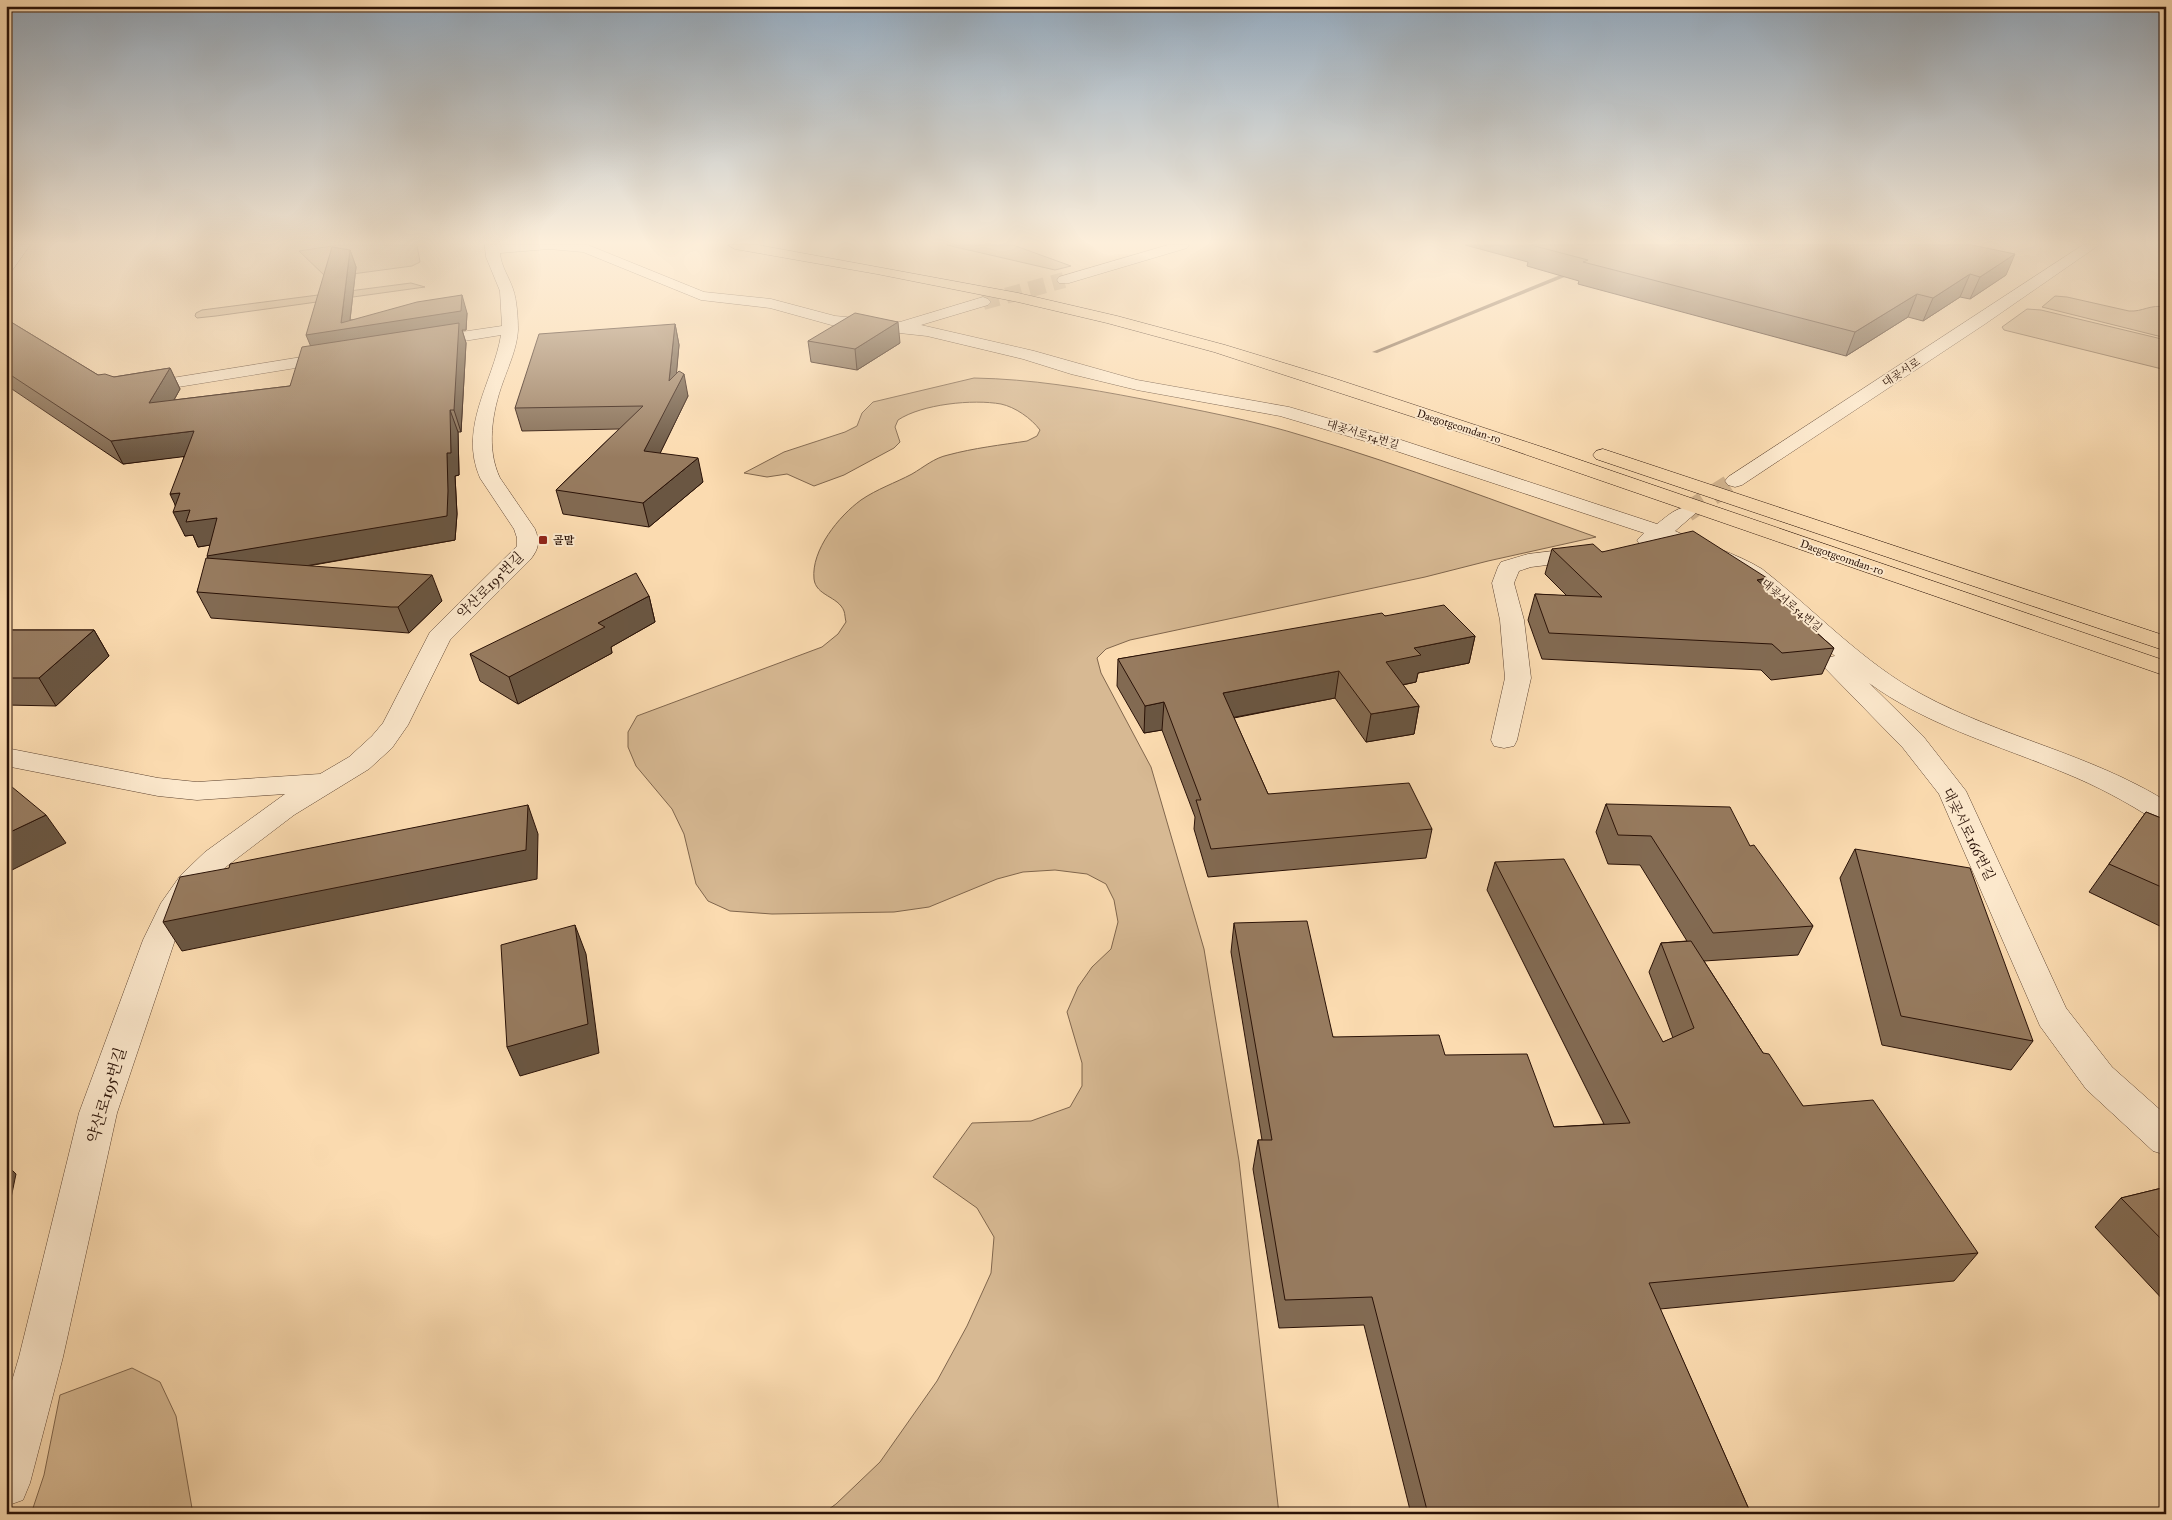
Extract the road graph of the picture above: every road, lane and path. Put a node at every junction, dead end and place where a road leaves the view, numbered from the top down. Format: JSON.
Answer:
{"nodes":[{"id":1,"x":509,"y":316,"type":"edge"},
{"id":2,"x":816,"y":316,"type":"edge"},
{"id":3,"x":935,"y":316,"type":"edge"},
{"id":4,"x":1096,"y":316,"type":"edge"},
{"id":5,"x":1159,"y":316,"type":"edge"},
{"id":6,"x":1987,"y":316,"type":"edge"},
{"id":7,"x":901,"y":326,"type":"junction"},
{"id":8,"x":510,"y":329,"type":"junction"},
{"id":9,"x":407,"y":345,"type":"edge"},
{"id":10,"x":360,"y":352,"type":"edge"},
{"id":11,"x":124,"y":391,"type":"edge"},
{"id":12,"x":1549,"y":437,"type":"dead end"},
{"id":13,"x":1586,"y":449,"type":"dead end"},
{"id":14,"x":1735,"y":481,"type":"tunnel mouth"},
{"id":15,"x":1687,"y":512,"type":"tunnel mouth"},
{"id":16,"x":1661,"y":532,"type":"junction"},
{"id":17,"x":1696,"y":550,"type":"junction"},
{"id":18,"x":2166,"y":644,"type":"edge"},
{"id":19,"x":2166,"y":670,"type":"edge"},
{"id":20,"x":1504,"y":740,"type":"dead end"},
{"id":21,"x":6,"y":757,"type":"edge"},
{"id":22,"x":329,"y":782,"type":"junction"},
{"id":23,"x":2166,"y":814,"type":"edge"},
{"id":24,"x":2166,"y":1139,"type":"edge"},
{"id":25,"x":6,"y":1484,"type":"edge"}],
"edges":[{"from":1,"to":8,"type":"street","name":"약산로195번길"},
{"from":2,"to":7,"type":"street","name":"대곶서로54번길"},
{"from":3,"to":7,"type":"street"},
{"from":4,"to":19,"type":"main road","name":"Daegotgeomdan-ro"},
{"from":5,"to":12,"type":"main road","name":"Daegotgeomdan-ro"},
{"from":6,"to":14,"type":"street","name":"대곶서로"},
{"from":7,"to":16,"type":"street","name":"대곶서로54번길"},
{"from":8,"to":9,"type":"street"},
{"from":8,"to":22,"type":"street","name":"약산로195번길"},
{"from":10,"to":11,"type":"street"},
{"from":13,"to":18,"type":"main road","name":"Daegotgeomdan-ro"},
{"from":15,"to":16,"type":"street"},
{"from":16,"to":17,"type":"street","name":"대곶서로54번길"},
{"from":16,"to":20,"type":"street"},
{"from":17,"to":23,"type":"street","name":"대곶서로54번길"},
{"from":17,"to":24,"type":"street","name":"대곶서로166번길"},
{"from":21,"to":22,"type":"street","name":"약산로195번길"},
{"from":22,"to":25,"type":"street","name":"약산로195번길"}]}
